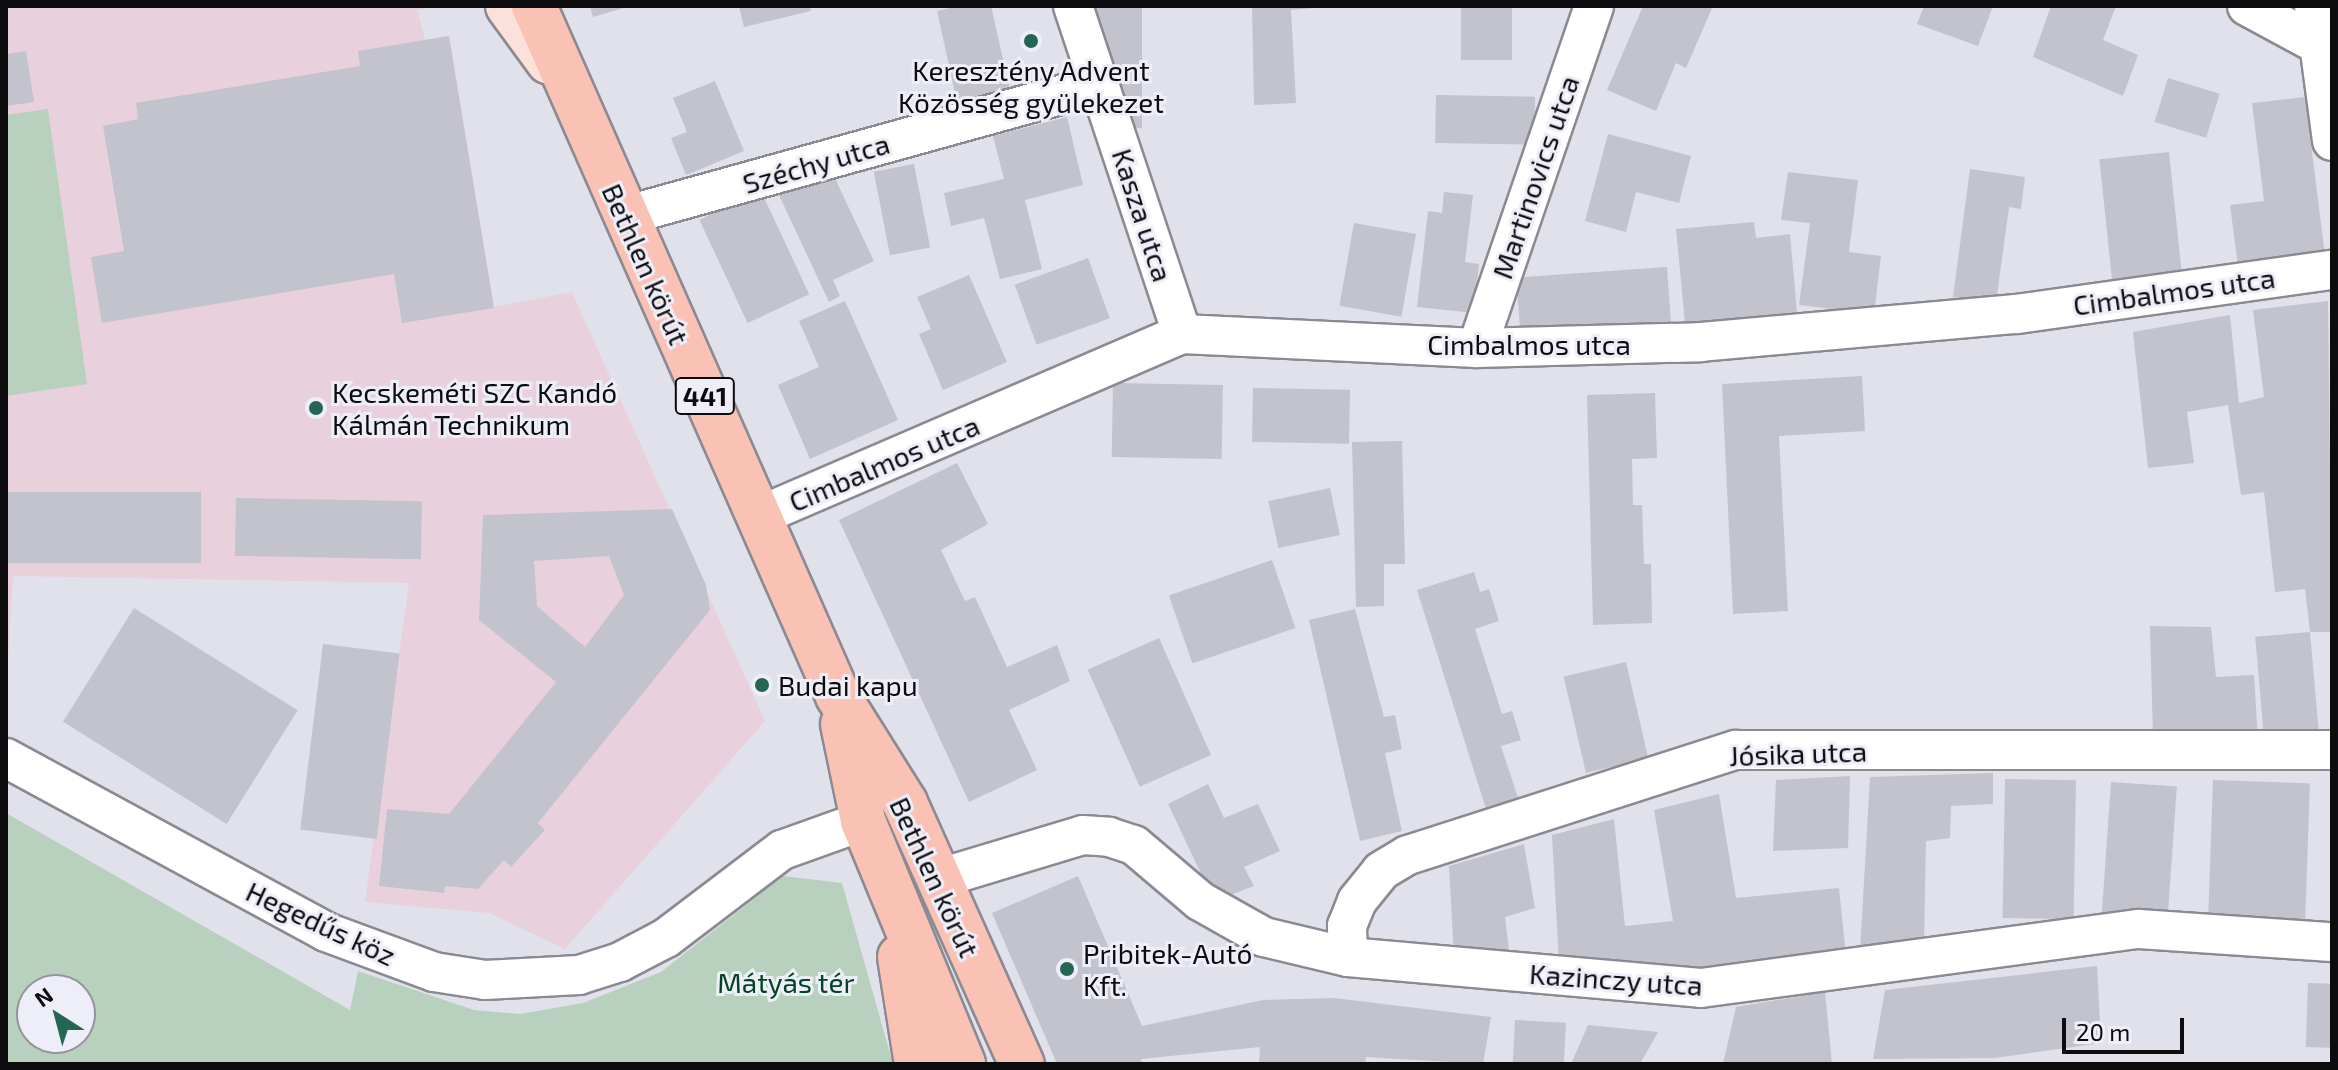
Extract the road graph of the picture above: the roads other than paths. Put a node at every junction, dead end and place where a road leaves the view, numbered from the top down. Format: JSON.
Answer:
{"nodes":[{"id":1,"x":508,"y":6,"type":"edge"},
{"id":2,"x":534,"y":6,"type":"edge"},
{"id":3,"x":1073,"y":6,"type":"edge"},
{"id":4,"x":1594,"y":6,"type":"edge"},
{"id":5,"x":2247,"y":6,"type":"edge"},
{"id":6,"x":2314,"y":6,"type":"edge"},
{"id":7,"x":2317,"y":44,"type":"junction"},
{"id":8,"x":1100,"y":84,"type":"junction"},
{"id":9,"x":573,"y":96,"type":"junction"},
{"id":10,"x":2332,"y":141,"type":"edge"},
{"id":11,"x":624,"y":216,"type":"junction"},
{"id":12,"x":2332,"y":270,"type":"edge"},
{"id":13,"x":1182,"y":334,"type":"junction"},
{"id":14,"x":1477,"y":348,"type":"junction"},
{"id":15,"x":759,"y":516,"type":"junction"},
{"id":16,"x":838,"y":696,"type":"junction"},
{"id":17,"x":2332,"y":750,"type":"edge"},
{"id":18,"x":6,"y":758,"type":"edge"},
{"id":19,"x":863,"y":821,"type":"junction"},
{"id":20,"x":937,"y":879,"type":"junction"},
{"id":21,"x":891,"y":896,"type":"junction"},
{"id":22,"x":2332,"y":942,"type":"edge"},
{"id":23,"x":1348,"y":957,"type":"junction"},
{"id":24,"x":917,"y":1064,"type":"edge"},
{"id":25,"x":963,"y":1064,"type":"edge"},
{"id":26,"x":1022,"y":1064,"type":"edge"}],
"edges":[{"from":1,"to":9,"type":"street"},
{"from":2,"to":9,"type":"main road","name":"Bethlen körút","number":"441"},
{"from":3,"to":8,"type":"street","name":"Kasza utca"},
{"from":4,"to":14,"type":"street","name":"Martinovics utca"},
{"from":5,"to":7,"type":"street"},
{"from":6,"to":7,"type":"street"},
{"from":7,"to":10,"type":"street"},
{"from":8,"to":11,"type":"street","name":"Széchy utca"},
{"from":8,"to":13,"type":"street","name":"Kasza utca"},
{"from":9,"to":11,"type":"main road","name":"Bethlen körút","number":"441"},
{"from":11,"to":15,"type":"main road","name":"Bethlen körút","number":"441"},
{"from":12,"to":14,"type":"street","name":"Cimbalmos utca"},
{"from":13,"to":14,"type":"street","name":"Cimbalmos utca"},
{"from":13,"to":15,"type":"street","name":"Cimbalmos utca"},
{"from":15,"to":16,"type":"main road","name":"Bethlen körút","number":"441"},
{"from":16,"to":19,"type":"main road","name":"Bethlen körút","number":"441"},
{"from":16,"to":20,"type":"main road","name":"Bethlen körút","number":"441"},
{"from":17,"to":23,"type":"street","name":"Jósika utca"},
{"from":18,"to":19,"type":"street","name":"Hegedűs köz"},
{"from":19,"to":21,"type":"main road","name":"Bethlen körút","number":"441"},
{"from":20,"to":23,"type":"street","name":"Kazinczy utca"},
{"from":20,"to":26,"type":"main road","name":"Bethlen körút","number":"441"},
{"from":21,"to":24,"type":"main road"},
{"from":21,"to":25,"type":"main road","name":"Bethlen körút","number":"441"},
{"from":22,"to":23,"type":"street","name":"Kazinczy utca"}]}
